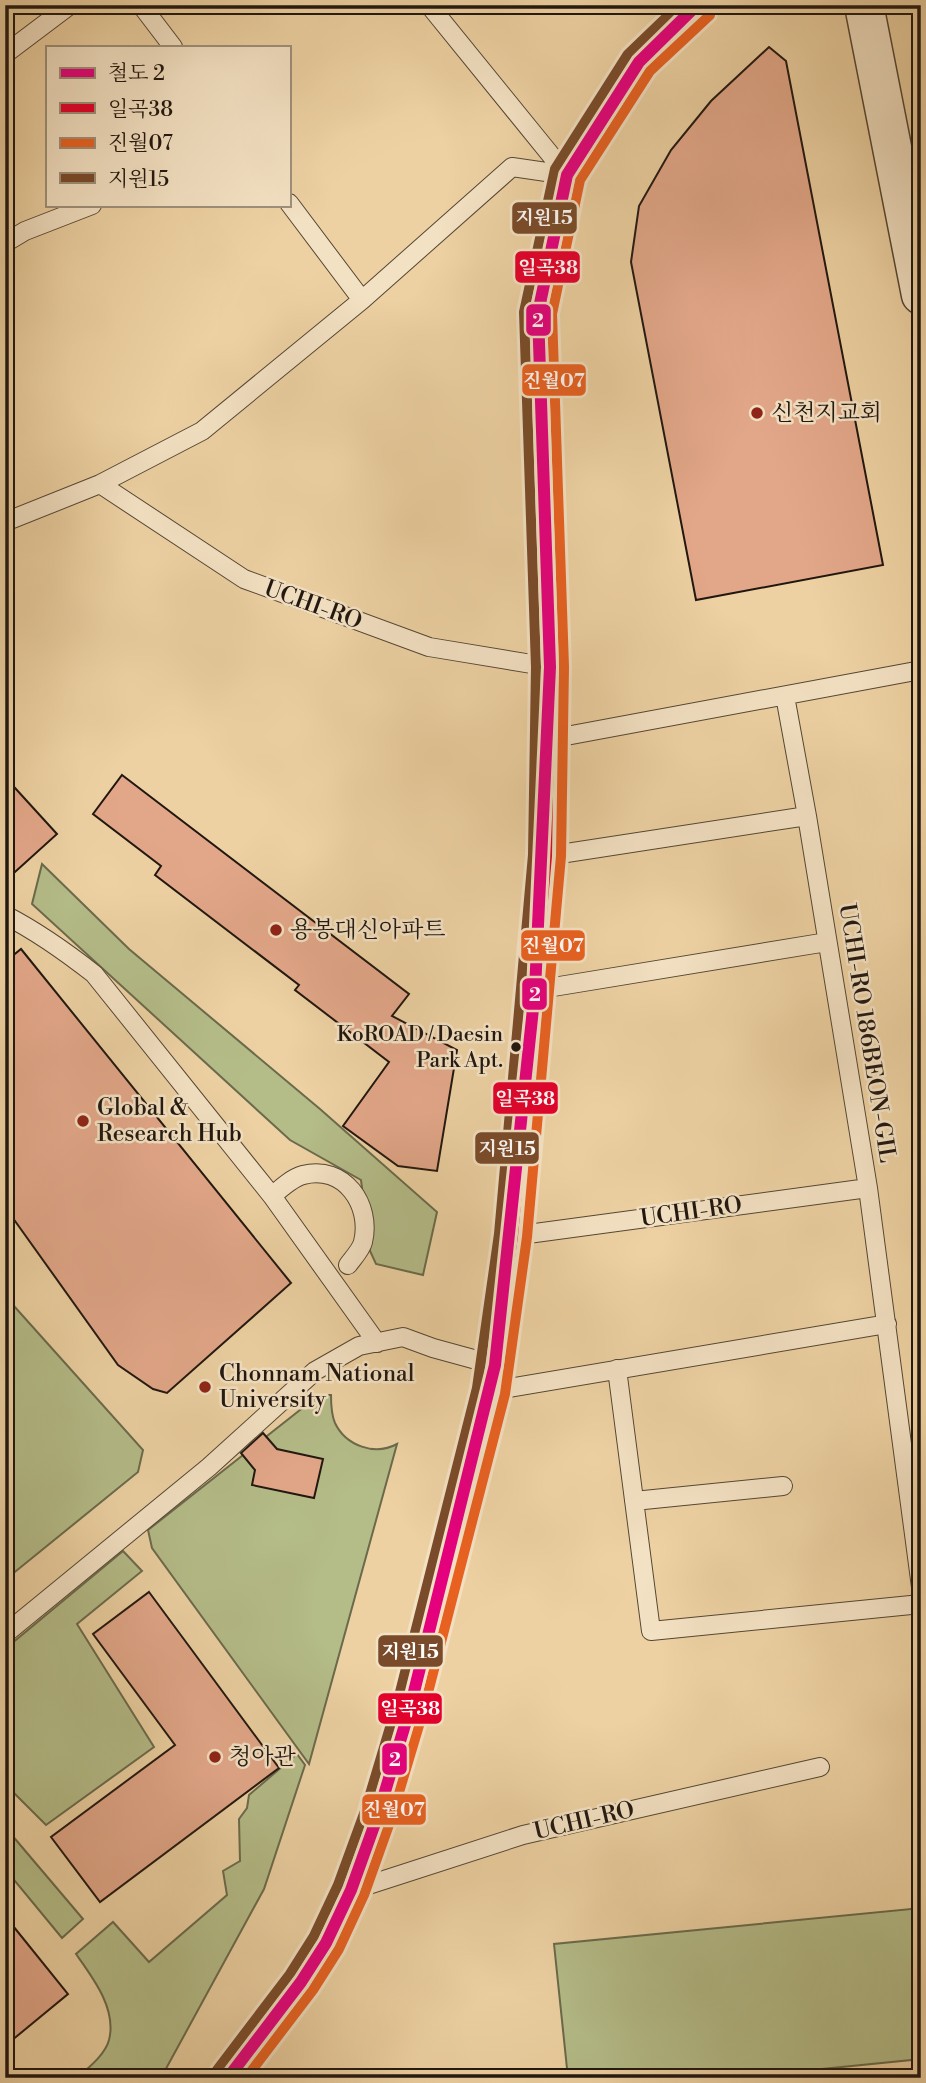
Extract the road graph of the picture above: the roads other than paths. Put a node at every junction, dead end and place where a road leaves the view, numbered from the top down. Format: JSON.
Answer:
{"nodes":[{"id":1,"x":71,"y":5,"type":"edge"},
{"id":2,"x":141,"y":5,"type":"edge"},
{"id":3,"x":429,"y":5,"type":"edge"},
{"id":4,"x":700,"y":5,"type":"edge"},
{"id":5,"x":864,"y":5,"type":"edge"},
{"id":6,"x":172,"y":46,"type":"edge"},
{"id":7,"x":5,"y":54,"type":"edge"},
{"id":8,"x":567,"y":175,"type":"junction"},
{"id":9,"x":290,"y":204,"type":"edge"},
{"id":10,"x":89,"y":206,"type":"edge"},
{"id":11,"x":5,"y":243,"type":"edge"},
{"id":12,"x":921,"y":295,"type":"edge"},
{"id":13,"x":362,"y":300,"type":"junction"},
{"id":14,"x":100,"y":484,"type":"junction"},
{"id":15,"x":5,"y":522,"type":"edge"},
{"id":16,"x":550,"y":667,"type":"junction"},
{"id":17,"x":921,"y":670,"type":"edge"},
{"id":18,"x":785,"y":696,"type":"junction"},
{"id":19,"x":550,"y":739,"type":"junction"},
{"id":20,"x":807,"y":816,"type":"junction"},
{"id":21,"x":547,"y":856,"type":"junction"},
{"id":22,"x":5,"y":915,"type":"edge"},
{"id":23,"x":827,"y":942,"type":"junction"},
{"id":24,"x":536,"y":990,"type":"junction"},
{"id":25,"x":869,"y":1188,"type":"junction"},
{"id":26,"x":272,"y":1196,"type":"junction"},
{"id":27,"x":513,"y":1236,"type":"junction"},
{"id":28,"x":348,"y":1265,"type":"dead end"},
{"id":29,"x":887,"y":1324,"type":"junction"},
{"id":30,"x":377,"y":1343,"type":"junction"},
{"id":31,"x":617,"y":1369,"type":"junction"},
{"id":32,"x":493,"y":1378,"type":"junction"},
{"id":33,"x":783,"y":1486,"type":"dead end"},
{"id":34,"x":634,"y":1501,"type":"junction"},
{"id":35,"x":921,"y":1587,"type":"edge"},
{"id":36,"x":921,"y":1604,"type":"edge"},
{"id":37,"x":5,"y":1634,"type":"edge"},
{"id":38,"x":820,"y":1768,"type":"dead end"},
{"id":39,"x":351,"y":1890,"type":"junction"},
{"id":40,"x":228,"y":2078,"type":"edge"}],
"edges":[{"from":1,"to":7,"type":"lane"},
{"from":2,"to":6,"type":"lane"},
{"from":3,"to":8,"type":"lane"},
{"from":4,"to":8,"type":"main road"},
{"from":5,"to":12,"type":"main road"},
{"from":8,"to":13,"type":"lane"},
{"from":8,"to":16,"type":"main road"},
{"from":9,"to":13,"type":"lane"},
{"from":10,"to":11,"type":"lane"},
{"from":13,"to":14,"type":"lane"},
{"from":14,"to":15,"type":"lane"},
{"from":14,"to":16,"type":"lane","name":"UCHI-RO"},
{"from":16,"to":19,"type":"main road"},
{"from":17,"to":18,"type":"lane"},
{"from":18,"to":19,"type":"lane"},
{"from":18,"to":20,"type":"lane","name":"UCHI-RO 186BEON-GIL"},
{"from":19,"to":21,"type":"main road"},
{"from":20,"to":21,"type":"lane"},
{"from":20,"to":23,"type":"lane","name":"UCHI-RO 186BEON-GIL"},
{"from":21,"to":24,"type":"main road"},
{"from":22,"to":26,"type":"lane"},
{"from":23,"to":24,"type":"lane"},
{"from":23,"to":25,"type":"lane","name":"UCHI-RO 186BEON-GIL"},
{"from":24,"to":27,"type":"main road"},
{"from":25,"to":27,"type":"lane","name":"UCHI-RO"},
{"from":25,"to":29,"type":"lane","name":"UCHI-RO 186BEON-GIL"},
{"from":26,"to":28,"type":"lane"},
{"from":26,"to":30,"type":"lane"},
{"from":27,"to":32,"type":"main road"},
{"from":29,"to":31,"type":"lane"},
{"from":29,"to":35,"type":"lane","name":"UCHI-RO 186BEON-GIL"},
{"from":30,"to":32,"type":"lane"},
{"from":30,"to":37,"type":"lane"},
{"from":31,"to":32,"type":"lane"},
{"from":31,"to":34,"type":"lane"},
{"from":32,"to":39,"type":"main road"},
{"from":33,"to":34,"type":"lane"},
{"from":34,"to":36,"type":"lane"},
{"from":38,"to":39,"type":"lane","name":"UCHI-RO"},
{"from":39,"to":40,"type":"main road"}]}
